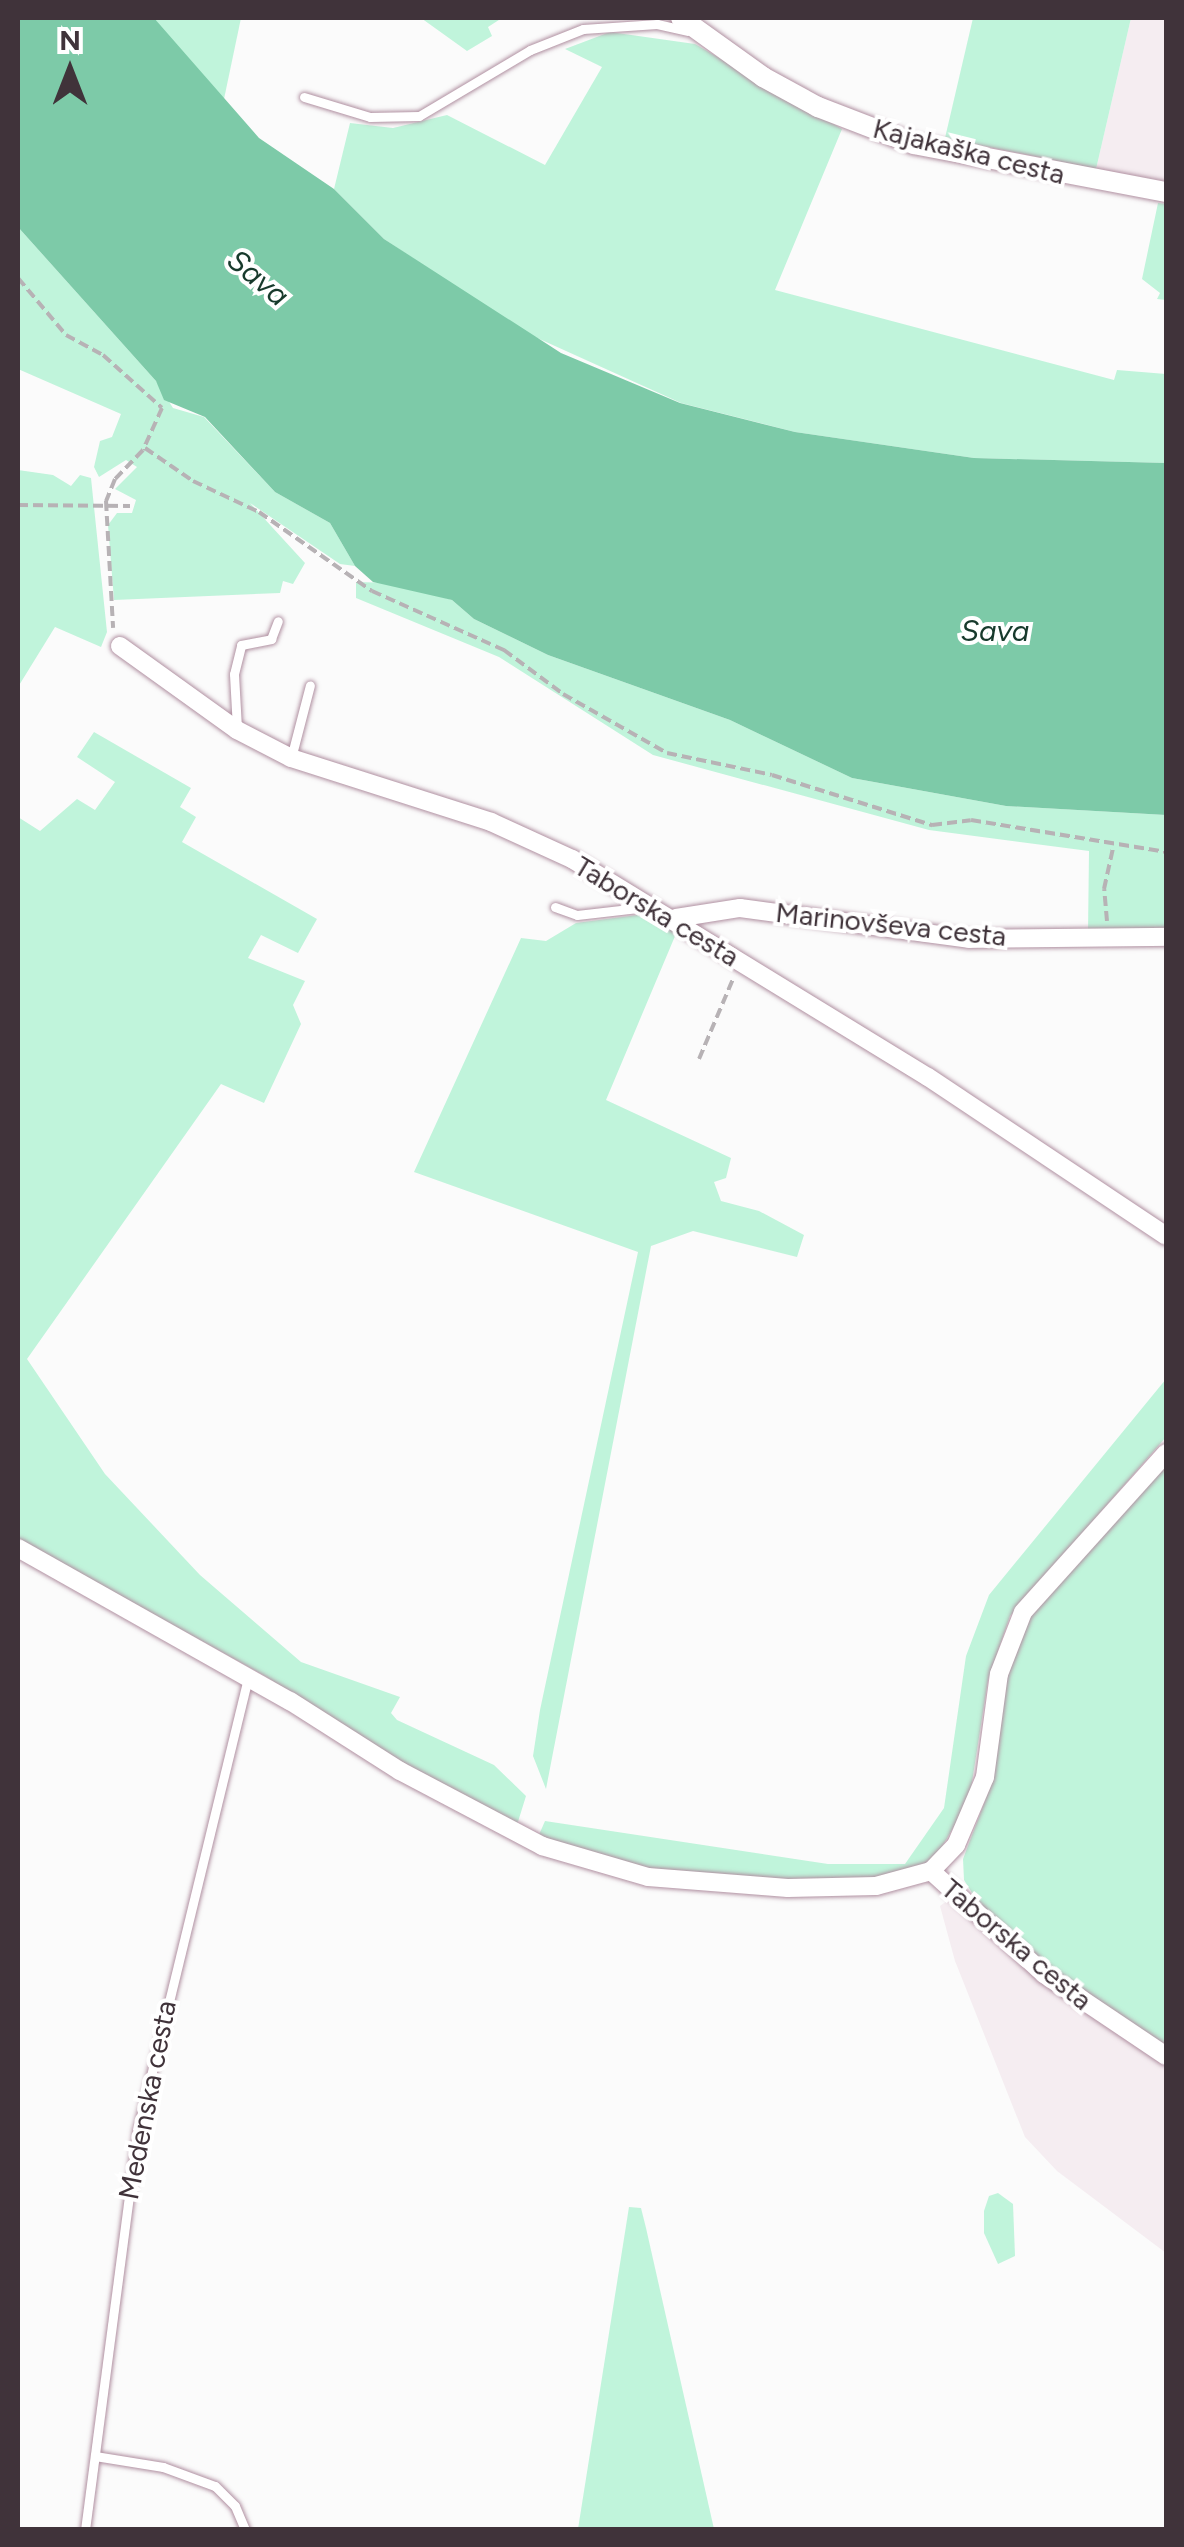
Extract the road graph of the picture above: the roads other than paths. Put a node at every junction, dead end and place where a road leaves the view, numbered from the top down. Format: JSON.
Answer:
{"nodes":[{"id":1,"x":682,"y":18,"type":"edge"},
{"id":2,"x":704,"y":36,"type":"junction"},
{"id":3,"x":304,"y":96,"type":"dead end"},
{"id":4,"x":1166,"y":192,"type":"edge"},
{"id":5,"x":278,"y":621,"type":"dead end"},
{"id":6,"x":120,"y":646,"type":"road end"},
{"id":7,"x":310,"y":685,"type":"dead end"},
{"id":8,"x":237,"y":730,"type":"junction"},
{"id":9,"x":291,"y":758,"type":"junction"},
{"id":10,"x":650,"y":906,"type":"junction"},
{"id":11,"x":554,"y":907,"type":"dead end"},
{"id":12,"x":676,"y":918,"type":"junction"},
{"id":13,"x":1166,"y":938,"type":"edge"},
{"id":14,"x":1166,"y":1236,"type":"edge"},
{"id":15,"x":1166,"y":1453,"type":"edge"},
{"id":16,"x":18,"y":1548,"type":"edge"},
{"id":17,"x":248,"y":1679,"type":"junction"},
{"id":18,"x":931,"y":1871,"type":"junction"},
{"id":19,"x":1166,"y":2056,"type":"edge"},
{"id":20,"x":95,"y":2456,"type":"junction"},
{"id":21,"x":86,"y":2530,"type":"edge"},
{"id":22,"x":246,"y":2530,"type":"edge"}],
"edges":[{"from":1,"to":2,"type":"street","name":"Kajakaška cesta"},
{"from":2,"to":3,"type":"lane"},
{"from":2,"to":4,"type":"street","name":"Kajakaška cesta"},
{"from":5,"to":8,"type":"lane"},
{"from":6,"to":8,"type":"street","name":"Taborska cesta"},
{"from":7,"to":9,"type":"lane"},
{"from":8,"to":9,"type":"street","name":"Taborska cesta"},
{"from":9,"to":10,"type":"street","name":"Taborska cesta"},
{"from":10,"to":11,"type":"lane"},
{"from":10,"to":12,"type":"street","name":"Taborska cesta"},
{"from":12,"to":13,"type":"street","name":"Marinovševa cesta"},
{"from":12,"to":14,"type":"street","name":"Taborska cesta"},
{"from":15,"to":18,"type":"street","name":"Taborska cesta"},
{"from":16,"to":17,"type":"street"},
{"from":17,"to":18,"type":"street"},
{"from":17,"to":20,"type":"lane","name":"Medenska cesta"},
{"from":18,"to":19,"type":"street","name":"Taborska cesta"},
{"from":20,"to":21,"type":"lane","name":"Medenska cesta"},
{"from":20,"to":22,"type":"lane"}]}
